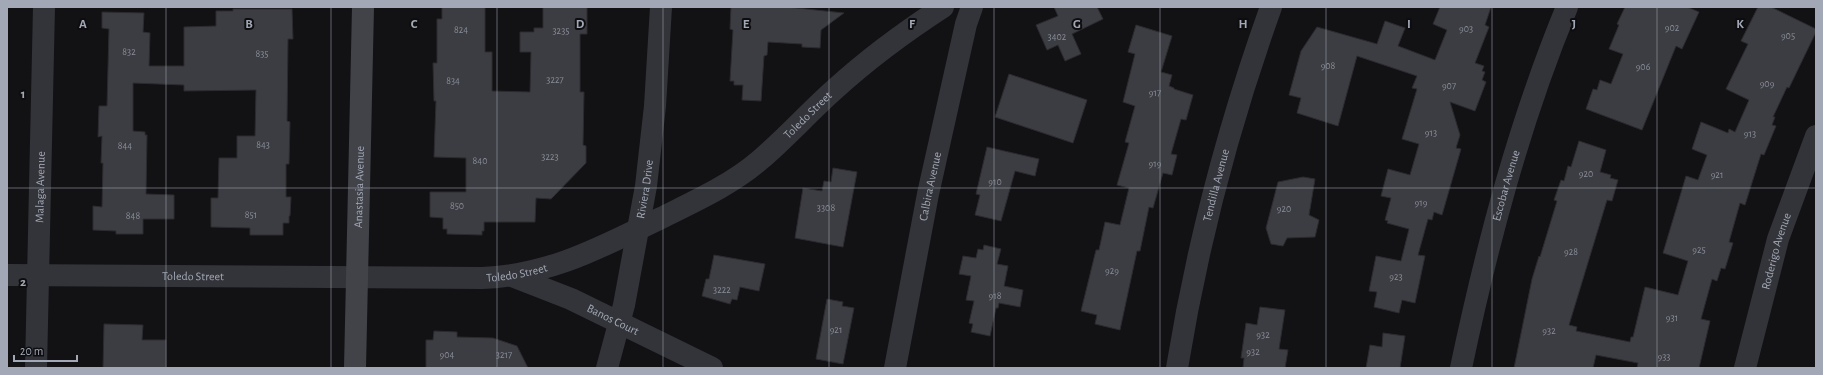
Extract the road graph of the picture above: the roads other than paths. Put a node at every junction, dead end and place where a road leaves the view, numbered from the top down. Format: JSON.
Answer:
{"nodes":[{"id":1,"x":44,"y":7,"type":"edge"},
{"id":2,"x":363,"y":7,"type":"edge"},
{"id":3,"x":661,"y":7,"type":"edge"},
{"id":4,"x":944,"y":7,"type":"edge"},
{"id":5,"x":972,"y":7,"type":"edge"},
{"id":6,"x":1271,"y":7,"type":"edge"},
{"id":7,"x":1567,"y":7,"type":"edge"},
{"id":8,"x":1816,"y":136,"type":"edge"},
{"id":9,"x":638,"y":229,"type":"junction"},
{"id":10,"x":7,"y":275,"type":"edge"},
{"id":11,"x":38,"y":275,"type":"junction"},
{"id":12,"x":511,"y":276,"type":"junction"},
{"id":13,"x":357,"y":277,"type":"junction"},
{"id":14,"x":619,"y":323,"type":"junction"},
{"id":15,"x":36,"y":368,"type":"edge"},
{"id":16,"x":355,"y":368,"type":"edge"},
{"id":17,"x":607,"y":368,"type":"edge"},
{"id":18,"x":712,"y":368,"type":"edge"},
{"id":19,"x":895,"y":368,"type":"edge"},
{"id":20,"x":1177,"y":368,"type":"edge"},
{"id":21,"x":1461,"y":368,"type":"edge"},
{"id":22,"x":1745,"y":368,"type":"edge"}],
"edges":[{"from":1,"to":11,"type":"street","name":"Malaga Avenue"},
{"from":2,"to":13,"type":"street","name":"Anastasia Avenue"},
{"from":3,"to":9,"type":"street","name":"Riviera Drive"},
{"from":4,"to":9,"type":"street","name":"Toledo Street"},
{"from":5,"to":19,"type":"street","name":"Calbira Avenue"},
{"from":6,"to":20,"type":"street","name":"Tendilla Avenue"},
{"from":7,"to":21,"type":"street","name":"Escobar Avenue"},
{"from":8,"to":22,"type":"street","name":"Roderigo Avenue"},
{"from":9,"to":12,"type":"street","name":"Toledo Street"},
{"from":9,"to":14,"type":"street","name":"Riviera Drive"},
{"from":10,"to":11,"type":"street","name":"Toledo Street"},
{"from":11,"to":13,"type":"street","name":"Toledo Street"},
{"from":11,"to":15,"type":"street","name":"Malaga Avenue"},
{"from":12,"to":13,"type":"street","name":"Toledo Street"},
{"from":12,"to":14,"type":"street","name":"Banos Court"},
{"from":13,"to":16,"type":"street","name":"Anastasia Avenue"},
{"from":14,"to":17,"type":"street","name":"Riviera Drive"},
{"from":14,"to":18,"type":"street","name":"Banos Court"}]}
